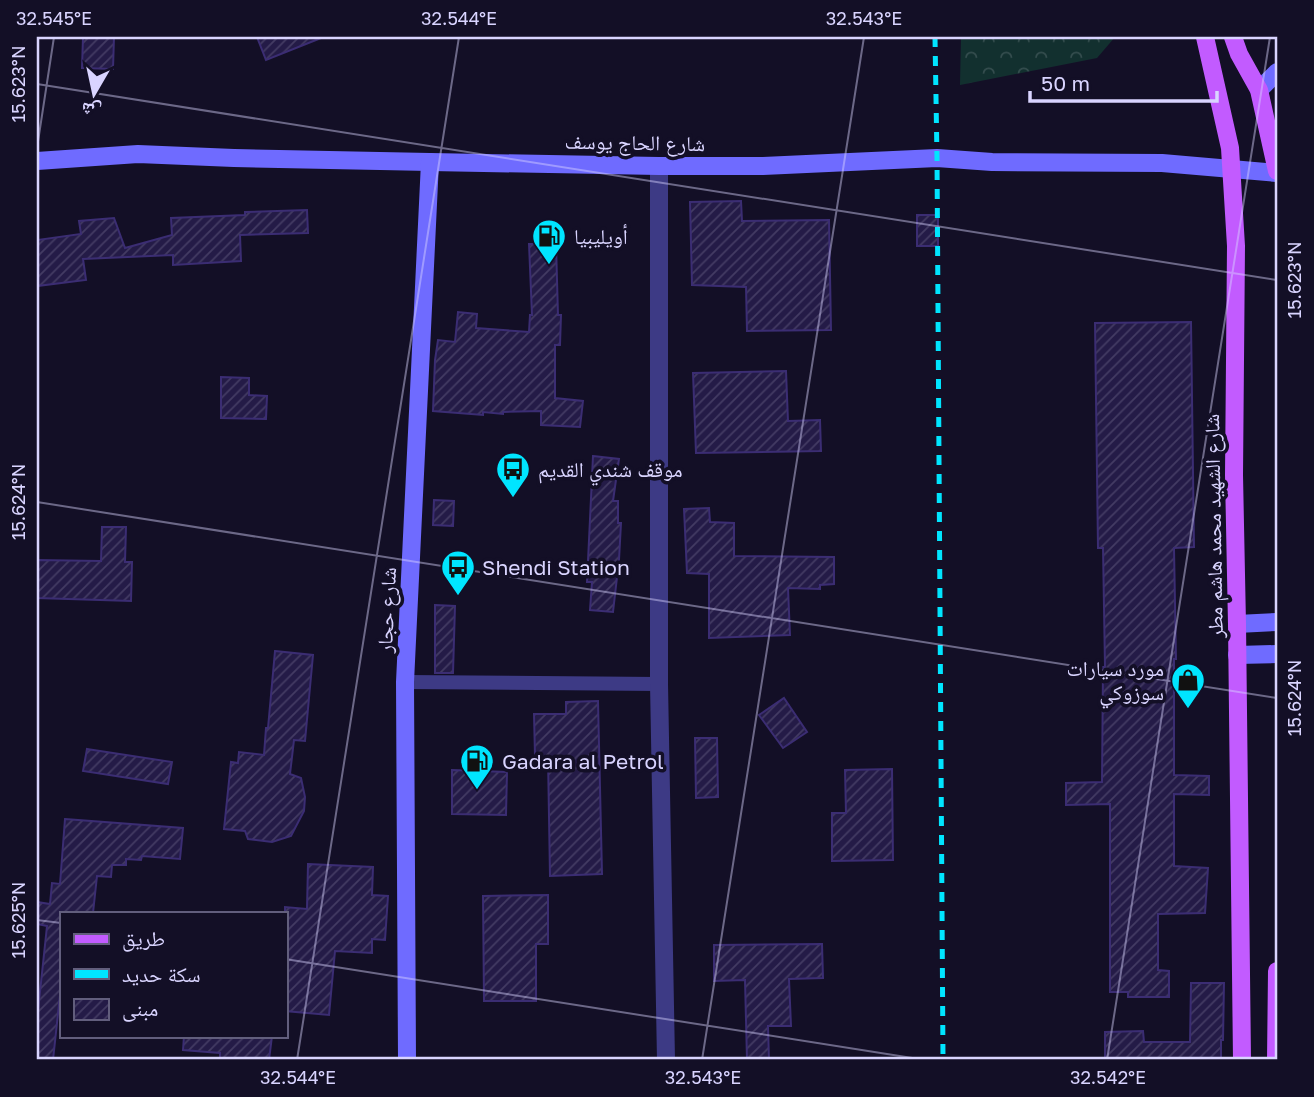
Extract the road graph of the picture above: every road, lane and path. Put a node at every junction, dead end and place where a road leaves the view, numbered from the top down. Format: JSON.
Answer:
{"nodes":[{"id":1,"x":1205,"y":37,"type":"edge"},
{"id":2,"x":1233,"y":37,"type":"edge"},
{"id":3,"x":1277,"y":72,"type":"edge"},
{"id":4,"x":1259,"y":90,"type":"junction"},
{"id":5,"x":37,"y":161,"type":"edge"},
{"id":6,"x":430,"y":162,"type":"junction"},
{"id":7,"x":659,"y":166,"type":"junction"},
{"id":8,"x":1232,"y":170,"type":"junction"},
{"id":9,"x":1277,"y":172,"type":"edge"},
{"id":10,"x":1277,"y":622,"type":"edge"},
{"id":11,"x":1237,"y":624,"type":"junction"},
{"id":12,"x":1277,"y":654,"type":"edge"},
{"id":13,"x":1237,"y":655,"type":"junction"},
{"id":14,"x":405,"y":682,"type":"junction"},
{"id":15,"x":659,"y":684,"type":"junction"},
{"id":16,"x":1277,"y":971,"type":"edge"},
{"id":17,"x":407,"y":1060,"type":"edge"},
{"id":18,"x":666,"y":1060,"type":"edge"},
{"id":19,"x":1242,"y":1060,"type":"edge"},
{"id":20,"x":1276,"y":1060,"type":"edge"}],
"edges":[{"from":1,"to":8,"type":"main road","name":"شارع الشهيد محمد هاشم مطر"},
{"from":2,"to":4,"type":"main road"},
{"from":3,"to":4,"type":"main road"},
{"from":4,"to":9,"type":"main road"},
{"from":5,"to":6,"type":"main road","name":"شارع الحاج يوسف"},
{"from":6,"to":7,"type":"main road","name":"شارع الحاج يوسف"},
{"from":6,"to":14,"type":"main road","name":"شارع حجار"},
{"from":7,"to":8,"type":"main road","name":"شارع الحاج يوسف"},
{"from":7,"to":15,"type":"street"},
{"from":8,"to":9,"type":"main road","name":"شارع الحاج يوسف"},
{"from":8,"to":11,"type":"main road","name":"شارع الشهيد محمد هاشم مطر"},
{"from":10,"to":11,"type":"main road"},
{"from":11,"to":13,"type":"main road","name":"شارع الشهيد محمد هاشم مطر"},
{"from":12,"to":13,"type":"main road"},
{"from":13,"to":19,"type":"main road","name":"شارع الشهيد محمد هاشم مطر"},
{"from":14,"to":15,"type":"lane"},
{"from":14,"to":17,"type":"main road","name":"شارع حجار"},
{"from":15,"to":18,"type":"street"},
{"from":16,"to":20,"type":"main road"}]}
